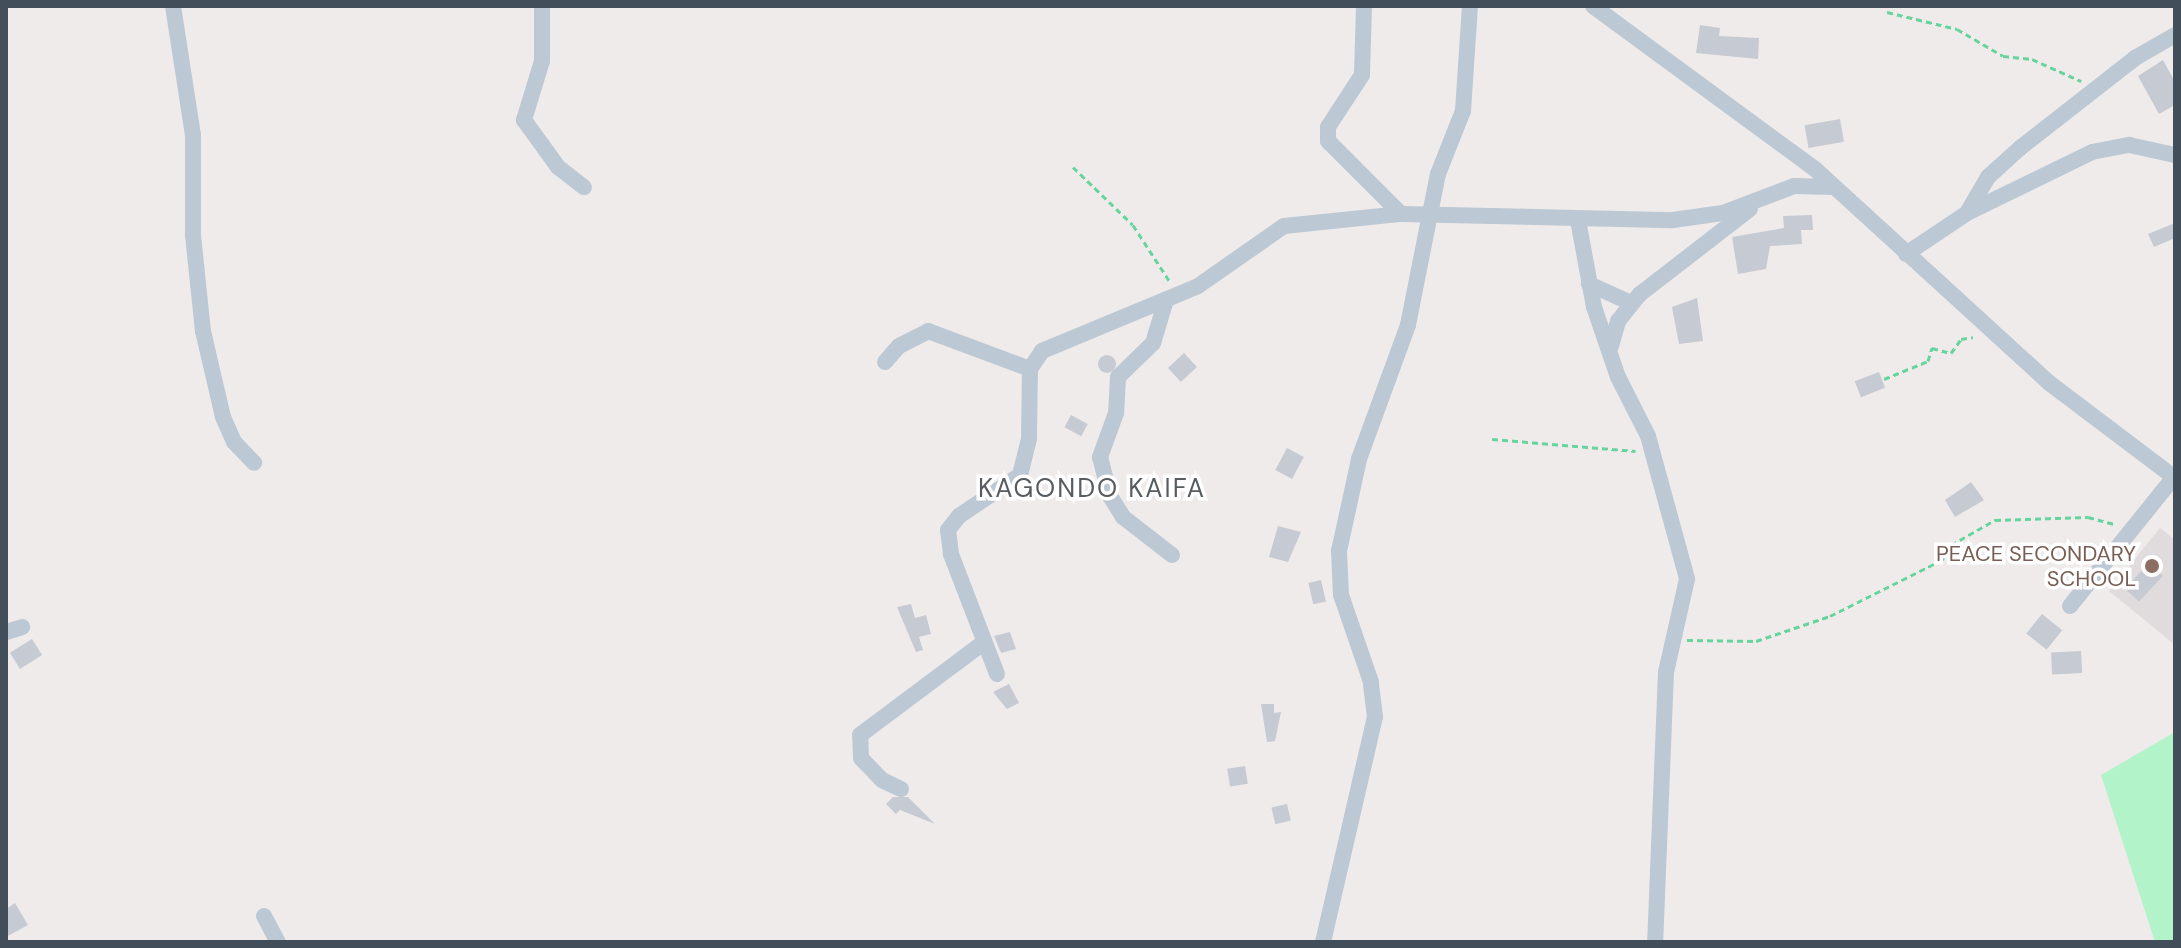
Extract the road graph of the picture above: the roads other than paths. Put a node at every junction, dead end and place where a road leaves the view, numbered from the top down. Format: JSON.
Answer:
{"nodes":[{"id":1,"x":173,"y":6,"type":"edge"},
{"id":2,"x":542,"y":6,"type":"edge"},
{"id":3,"x":1364,"y":6,"type":"edge"},
{"id":4,"x":1470,"y":6,"type":"edge"},
{"id":5,"x":1593,"y":6,"type":"edge"},
{"id":6,"x":2175,"y":35,"type":"edge"},
{"id":7,"x":2175,"y":155,"type":"edge"},
{"id":8,"x":584,"y":187,"type":"dead end"},
{"id":9,"x":1834,"y":187,"type":"junction"},
{"id":10,"x":1758,"y":203,"type":"junction"},
{"id":11,"x":1967,"y":213,"type":"junction"},
{"id":12,"x":1401,"y":214,"type":"junction"},
{"id":13,"x":1426,"y":217,"type":"junction"},
{"id":14,"x":1578,"y":220,"type":"junction"},
{"id":15,"x":1906,"y":254,"type":"junction"},
{"id":16,"x":1589,"y":284,"type":"junction"},
{"id":17,"x":1171,"y":298,"type":"junction"},
{"id":18,"x":1631,"y":303,"type":"junction"},
{"id":19,"x":1611,"y":346,"type":"junction"},
{"id":20,"x":885,"y":362,"type":"dead end"},
{"id":21,"x":1030,"y":369,"type":"junction"},
{"id":22,"x":254,"y":463,"type":"dead end"},
{"id":23,"x":2174,"y":478,"type":"edge"},
{"id":24,"x":1172,"y":555,"type":"dead end"},
{"id":25,"x":2070,"y":606,"type":"dead end"},
{"id":26,"x":983,"y":643,"type":"junction"},
{"id":27,"x":997,"y":674,"type":"dead end"},
{"id":28,"x":901,"y":789,"type":"dead end"},
{"id":29,"x":264,"y":916,"type":"dead end"},
{"id":30,"x":278,"y":942,"type":"edge"},
{"id":31,"x":1323,"y":942,"type":"edge"},
{"id":32,"x":1655,"y":942,"type":"edge"}],
"edges":[{"from":1,"to":22,"type":"street"},
{"from":2,"to":8,"type":"street"},
{"from":3,"to":12,"type":"street"},
{"from":4,"to":13,"type":"street"},
{"from":5,"to":9,"type":"street"},
{"from":6,"to":11,"type":"street"},
{"from":7,"to":11,"type":"street"},
{"from":9,"to":10,"type":"street"},
{"from":9,"to":15,"type":"street"},
{"from":10,"to":14,"type":"street"},
{"from":10,"to":18,"type":"street"},
{"from":11,"to":15,"type":"street"},
{"from":12,"to":13,"type":"street"},
{"from":12,"to":17,"type":"street"},
{"from":13,"to":14,"type":"street"},
{"from":13,"to":31,"type":"street"},
{"from":14,"to":16,"type":"street"},
{"from":15,"to":23,"type":"street"},
{"from":16,"to":18,"type":"street"},
{"from":16,"to":19,"type":"street"},
{"from":17,"to":21,"type":"street"},
{"from":17,"to":24,"type":"street"},
{"from":18,"to":19,"type":"street"},
{"from":19,"to":32,"type":"street"},
{"from":20,"to":21,"type":"street"},
{"from":21,"to":26,"type":"street"},
{"from":23,"to":25,"type":"street"},
{"from":26,"to":27,"type":"street"},
{"from":26,"to":28,"type":"street"},
{"from":29,"to":30,"type":"street"}]}
